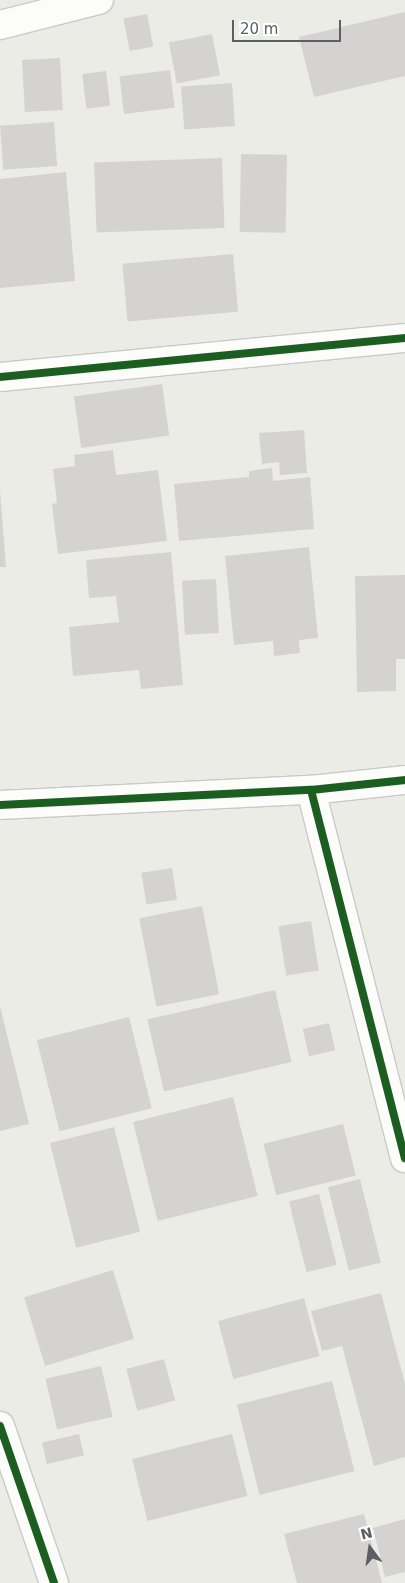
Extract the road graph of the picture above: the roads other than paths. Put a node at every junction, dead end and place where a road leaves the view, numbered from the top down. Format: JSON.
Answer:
{"nodes":[{"id":1,"x":99,"y":0,"type":"edge"},
{"id":2,"x":0,"y":24,"type":"edge"},
{"id":3,"x":405,"y":338,"type":"edge"},
{"id":4,"x":0,"y":377,"type":"edge"},
{"id":5,"x":405,"y":780,"type":"edge"},
{"id":6,"x":311,"y":790,"type":"junction"},
{"id":7,"x":0,"y":805,"type":"edge"},
{"id":8,"x":405,"y":1158,"type":"edge"},
{"id":9,"x":0,"y":1426,"type":"edge"},
{"id":10,"x":54,"y":1583,"type":"edge"}],
"edges":[{"from":1,"to":2,"type":"street"},
{"from":3,"to":4,"type":"street"},
{"from":5,"to":6,"type":"street"},
{"from":6,"to":7,"type":"street"},
{"from":6,"to":8,"type":"street"},
{"from":9,"to":10,"type":"street"}]}
